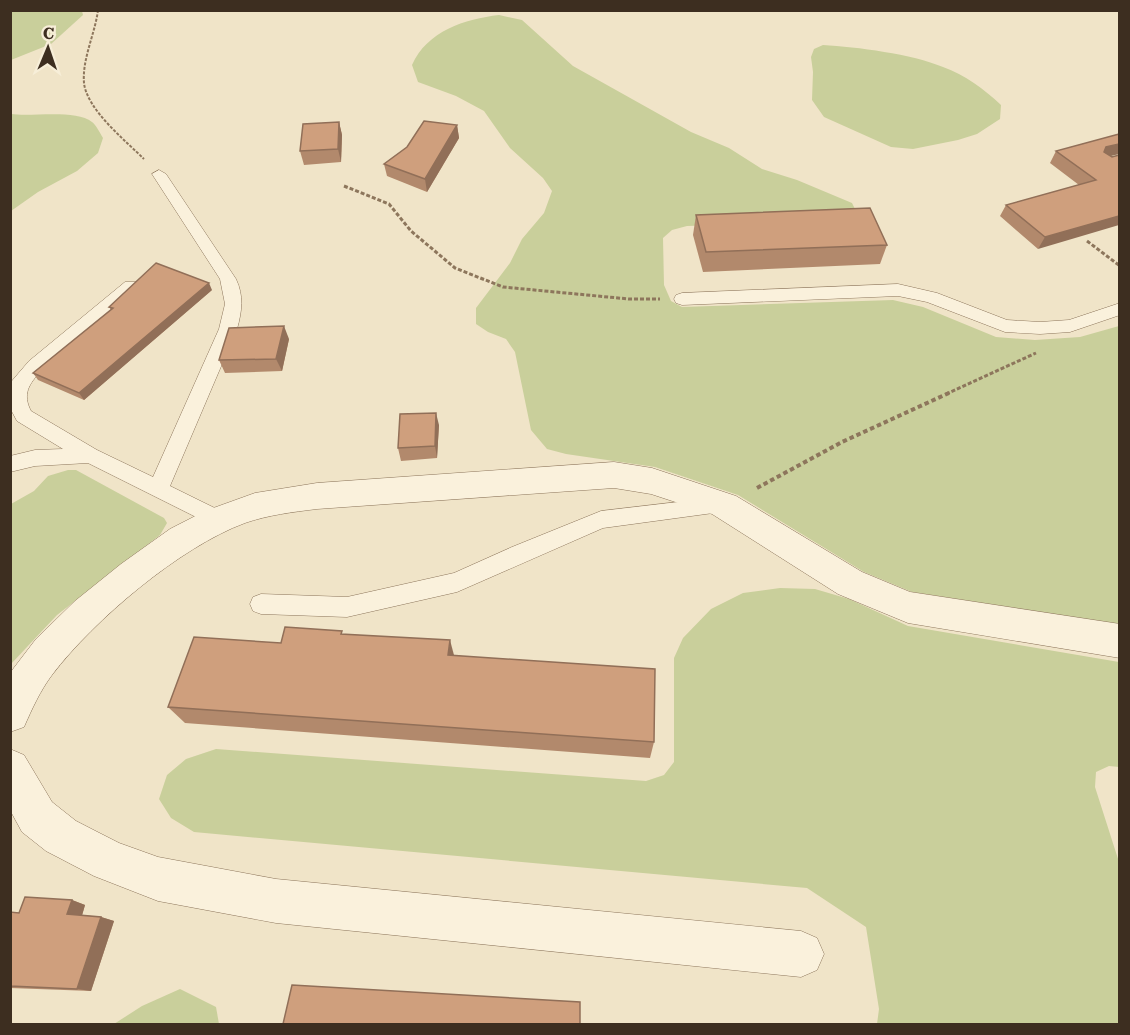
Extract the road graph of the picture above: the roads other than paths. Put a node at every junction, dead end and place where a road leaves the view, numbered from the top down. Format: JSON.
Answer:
{"nodes":[{"id":1,"x":159,"y":174,"type":"road end"},
{"id":2,"x":130,"y":286,"type":"edge"},
{"id":3,"x":682,"y":299,"type":"road end"},
{"id":4,"x":1119,"y":309,"type":"edge"},
{"id":5,"x":90,"y":455,"type":"junction"},
{"id":6,"x":10,"y":464,"type":"edge"},
{"id":7,"x":158,"y":489,"type":"junction"},
{"id":8,"x":724,"y":505,"type":"junction"},
{"id":9,"x":220,"y":520,"type":"junction"},
{"id":10,"x":261,"y":604,"type":"dead end"},
{"id":11,"x":1119,"y":641,"type":"edge"},
{"id":12,"x":14,"y":699,"type":"edge"},
{"id":13,"x":10,"y":769,"type":"edge"},
{"id":14,"x":801,"y":954,"type":"dead end"}],
"edges":[{"from":1,"to":7,"type":"lane"},
{"from":2,"to":5,"type":"lane"},
{"from":3,"to":4,"type":"lane"},
{"from":5,"to":6,"type":"lane"},
{"from":5,"to":7,"type":"lane"},
{"from":7,"to":9,"type":"lane"},
{"from":8,"to":9,"type":"street"},
{"from":8,"to":10,"type":"lane"},
{"from":8,"to":11,"type":"street"},
{"from":9,"to":12,"type":"street"},
{"from":13,"to":14,"type":"street"}]}
